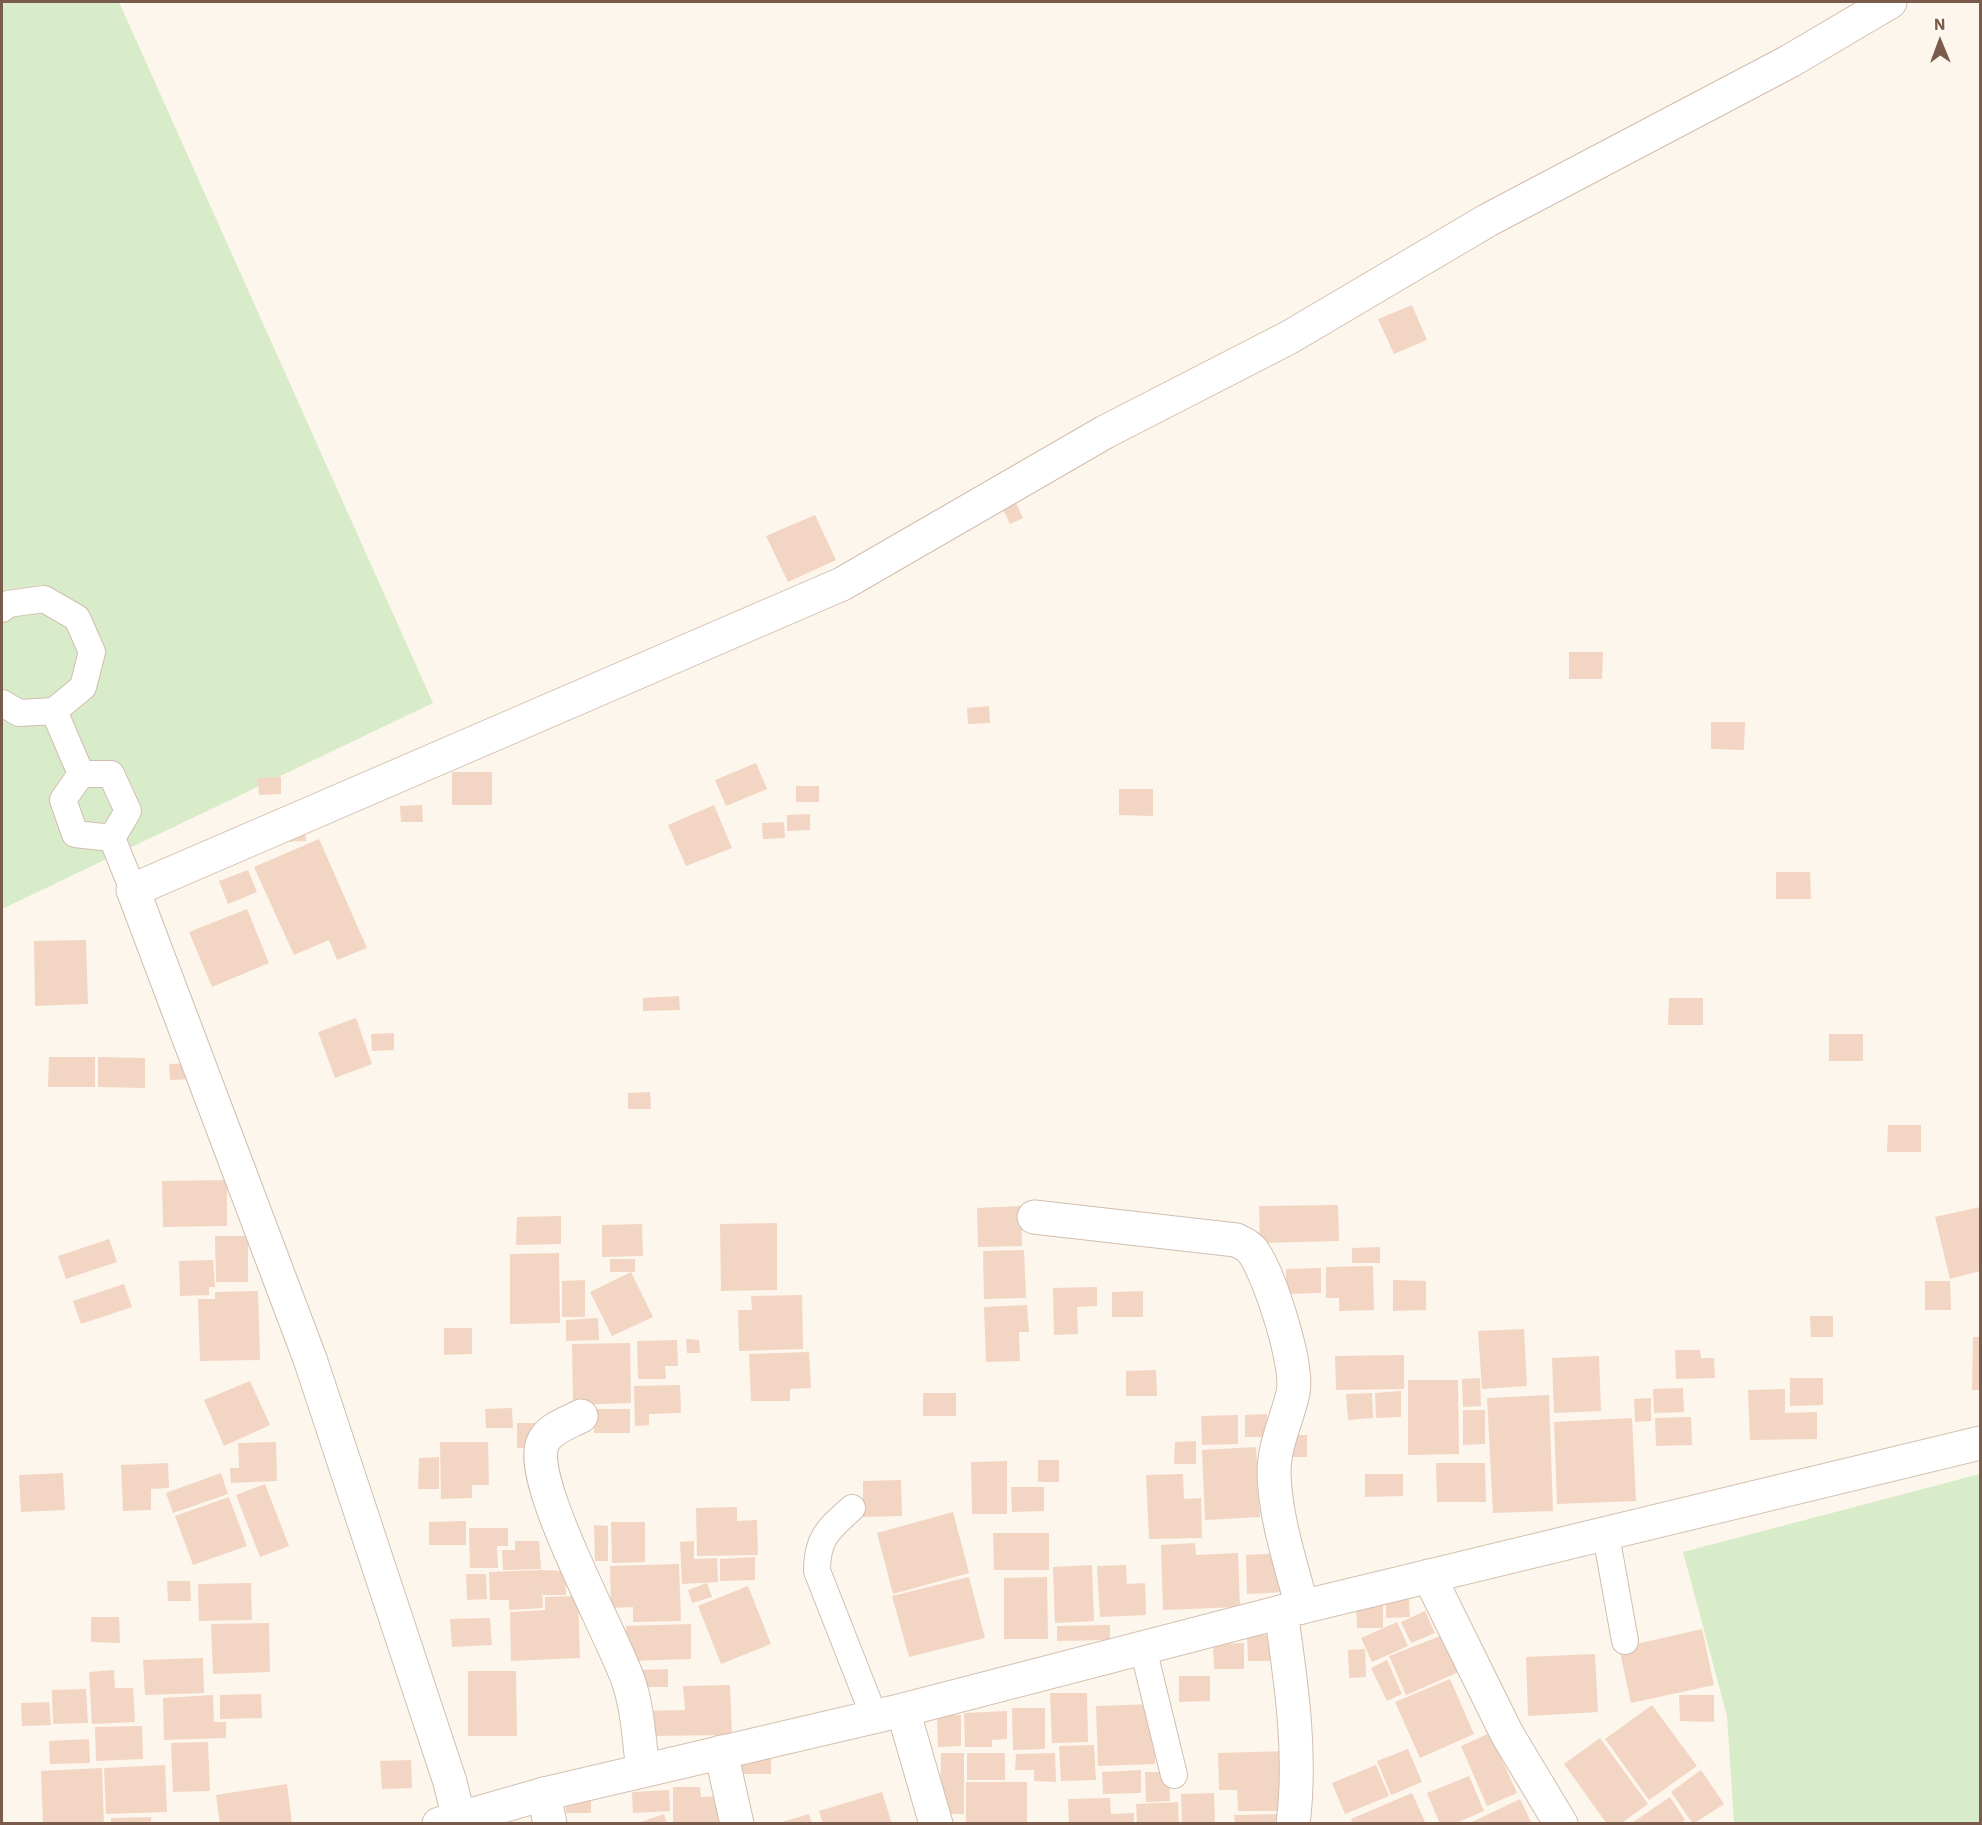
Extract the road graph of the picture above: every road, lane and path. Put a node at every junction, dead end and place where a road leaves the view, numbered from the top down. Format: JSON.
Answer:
{"nodes":[{"id":1,"x":1890,"y":2,"type":"edge"},
{"id":2,"x":4,"y":601,"type":"edge"},
{"id":3,"x":2,"y":703,"type":"edge"},
{"id":4,"x":54,"y":711,"type":"junction"},
{"id":5,"x":81,"y":774,"type":"junction"},
{"id":6,"x":112,"y":838,"type":"junction"},
{"id":7,"x":133,"y":890,"type":"junction"},
{"id":8,"x":1034,"y":1217,"type":"dead end"},
{"id":9,"x":581,"y":1416,"type":"dead end"},
{"id":10,"x":1980,"y":1443,"type":"edge"},
{"id":11,"x":852,"y":1508,"type":"dead end"},
{"id":12,"x":1606,"y":1535,"type":"junction"},
{"id":13,"x":1429,"y":1576,"type":"junction"},
{"id":14,"x":1292,"y":1610,"type":"junction"},
{"id":15,"x":1625,"y":1641,"type":"dead end"},
{"id":16,"x":1143,"y":1648,"type":"junction"},
{"id":17,"x":888,"y":1713,"type":"junction"},
{"id":18,"x":721,"y":1752,"type":"junction"},
{"id":19,"x":643,"y":1770,"type":"junction"},
{"id":20,"x":1174,"y":1775,"type":"dead end"},
{"id":21,"x":547,"y":1809,"type":"edge"},
{"id":22,"x":449,"y":1821,"type":"edge"},
{"id":23,"x":737,"y":1824,"type":"edge"},
{"id":24,"x":936,"y":1824,"type":"edge"},
{"id":25,"x":1293,"y":1824,"type":"edge"},
{"id":26,"x":1561,"y":1824,"type":"edge"}],
"edges":[{"from":1,"to":7,"type":"street"},
{"from":2,"to":4,"type":"lane"},
{"from":3,"to":4,"type":"lane"},
{"from":4,"to":5,"type":"lane"},
{"from":5,"to":6,"type":"lane"},
{"from":5,"to":6,"type":"lane"},
{"from":6,"to":7,"type":"lane"},
{"from":7,"to":22,"type":"street"},
{"from":8,"to":14,"type":"street"},
{"from":9,"to":19,"type":"street"},
{"from":10,"to":12,"type":"street"},
{"from":11,"to":17,"type":"lane"},
{"from":12,"to":13,"type":"street"},
{"from":12,"to":15,"type":"lane"},
{"from":13,"to":14,"type":"street"},
{"from":13,"to":26,"type":"street"},
{"from":14,"to":16,"type":"street"},
{"from":14,"to":25,"type":"street"},
{"from":16,"to":17,"type":"street"},
{"from":16,"to":20,"type":"lane"},
{"from":17,"to":18,"type":"street"},
{"from":17,"to":24,"type":"street"},
{"from":18,"to":19,"type":"street"},
{"from":18,"to":23,"type":"street"},
{"from":19,"to":21,"type":"street"},
{"from":21,"to":22,"type":"street"}]}
